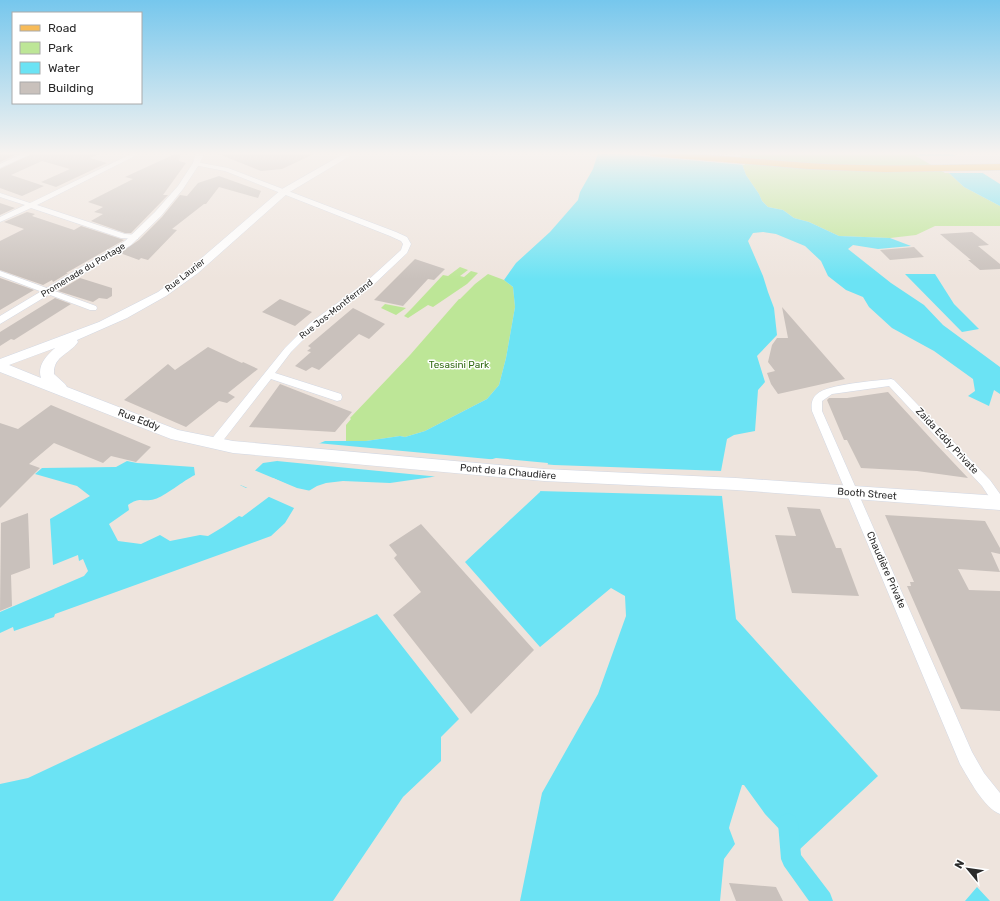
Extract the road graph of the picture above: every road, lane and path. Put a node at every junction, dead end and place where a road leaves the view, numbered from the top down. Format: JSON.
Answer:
{"nodes":[{"id":1,"x":0,"y":195,"type":"edge"},
{"id":2,"x":52,"y":195,"type":"edge"},
{"id":3,"x":173,"y":195,"type":"edge"},
{"id":4,"x":271,"y":195,"type":"edge"},
{"id":5,"x":274,"y":195,"type":"edge"},
{"id":6,"x":296,"y":195,"type":"edge"},
{"id":7,"x":30,"y":206,"type":"junction"},
{"id":8,"x":0,"y":220,"type":"edge"},
{"id":9,"x":135,"y":237,"type":"junction"},
{"id":10,"x":0,"y":273,"type":"edge"},
{"id":11,"x":49,"y":291,"type":"junction"},
{"id":12,"x":93,"y":308,"type":"dead end"},
{"id":13,"x":0,"y":321,"type":"edge"},
{"id":14,"x":95,"y":327,"type":"junction"},
{"id":15,"x":0,"y":354,"type":"edge"},
{"id":16,"x":0,"y":366,"type":"edge"},
{"id":17,"x":268,"y":375,"type":"junction"},
{"id":18,"x":891,"y":382,"type":"joint"},
{"id":19,"x":66,"y":392,"type":"junction"},
{"id":20,"x":337,"y":397,"type":"dead end"},
{"id":21,"x":214,"y":444,"type":"junction"},
{"id":22,"x":283,"y":451,"type":"joint"},
{"id":23,"x":734,"y":484,"type":"joint"},
{"id":24,"x":852,"y":493,"type":"junction"},
{"id":25,"x":1000,"y":503,"type":"edge"},
{"id":26,"x":1000,"y":806,"type":"edge"}],
"edges":[{"from":1,"to":7,"type":"street"},
{"from":2,"to":7,"type":"street"},
{"from":3,"to":9,"type":"street","name":"Promenade du Portage"},
{"from":4,"to":15,"type":"main road","name":"Rue Laurier"},
{"from":5,"to":14,"type":"main road","name":"Rue Laurier"},
{"from":6,"to":17,"type":"street","name":"Rue Jos-Montferrand"},
{"from":7,"to":8,"type":"street"},
{"from":7,"to":9,"type":"street"},
{"from":9,"to":11,"type":"street","name":"Promenade du Portage"},
{"from":10,"to":11,"type":"street"},
{"from":11,"to":12,"type":"street"},
{"from":11,"to":13,"type":"street","name":"Promenade du Portage"},
{"from":14,"to":16,"type":"main road","name":"Rue Laurier"},
{"from":14,"to":19,"type":"main road"},
{"from":16,"to":19,"type":"main road","name":"Rue Eddy"},
{"from":17,"to":20,"type":"street"},
{"from":17,"to":21,"type":"street","name":"Rue Jos-Montferrand"},
{"from":18,"to":24,"type":"street","name":"Chaudière Private"},
{"from":18,"to":25,"type":"street","name":"Zaida Eddy Private"},
{"from":19,"to":21,"type":"main road","name":"Rue Eddy"},
{"from":21,"to":22,"type":"main road","name":"Rue Eddy"},
{"from":22,"to":23,"type":"main road","name":"Pont de la Chaudière"},
{"from":23,"to":24,"type":"main road","name":"Booth Street"},
{"from":24,"to":25,"type":"main road","name":"Booth Street"},
{"from":24,"to":26,"type":"street","name":"Chaudière Private"}]}
